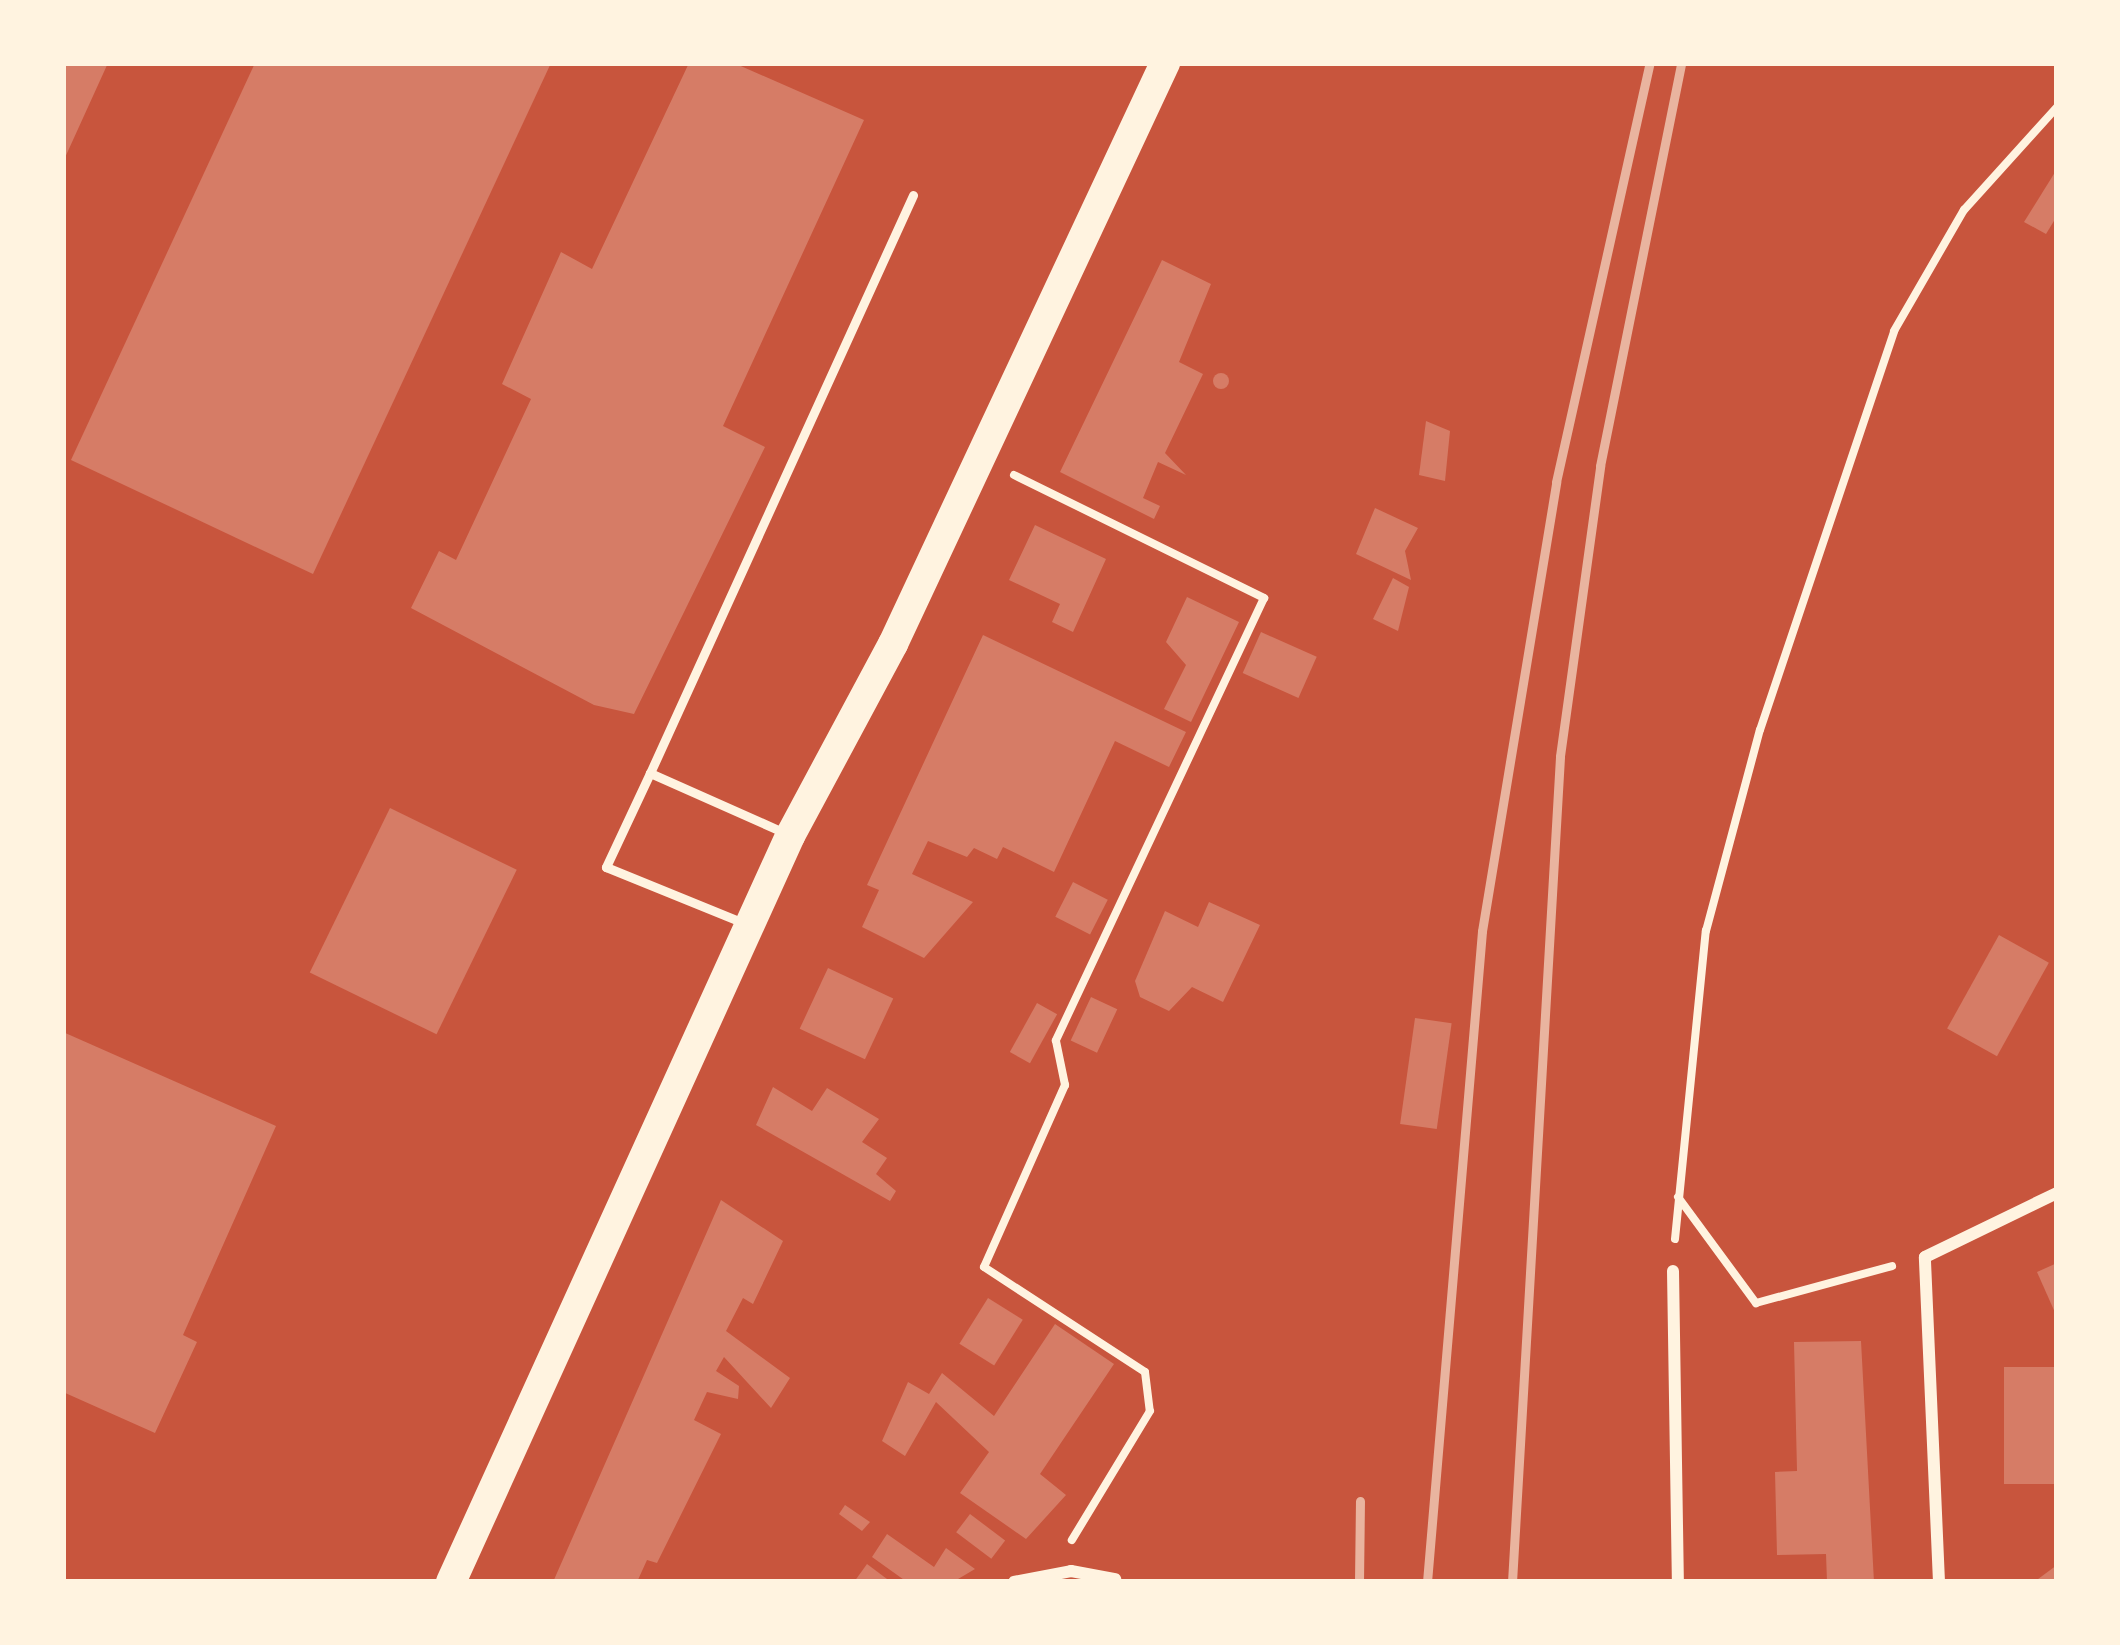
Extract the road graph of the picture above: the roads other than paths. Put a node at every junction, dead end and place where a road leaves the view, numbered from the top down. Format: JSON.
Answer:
{"nodes":[{"id":1,"x":1166,"y":63,"type":"edge"},
{"id":2,"x":913,"y":195,"type":"dead end"},
{"id":3,"x":650,"y":773,"type":"junction"},
{"id":4,"x":790,"y":836,"type":"junction"},
{"id":5,"x":749,"y":925,"type":"junction"},
{"id":6,"x":2057,"y":1193,"type":"edge"},
{"id":7,"x":1672,"y":1270,"type":"road end"},
{"id":8,"x":1115,"y":1579,"type":"dead end"},
{"id":9,"x":451,"y":1582,"type":"edge"},
{"id":10,"x":1014,"y":1582,"type":"edge"},
{"id":11,"x":1678,"y":1582,"type":"edge"},
{"id":12,"x":1940,"y":1582,"type":"edge"}],
"edges":[{"from":1,"to":4,"type":"main road"},
{"from":2,"to":3,"type":"lane"},
{"from":3,"to":4,"type":"lane"},
{"from":3,"to":5,"type":"lane"},
{"from":4,"to":5,"type":"main road"},
{"from":5,"to":9,"type":"main road"},
{"from":6,"to":12,"type":"street"},
{"from":7,"to":11,"type":"street"},
{"from":8,"to":10,"type":"street"}]}
